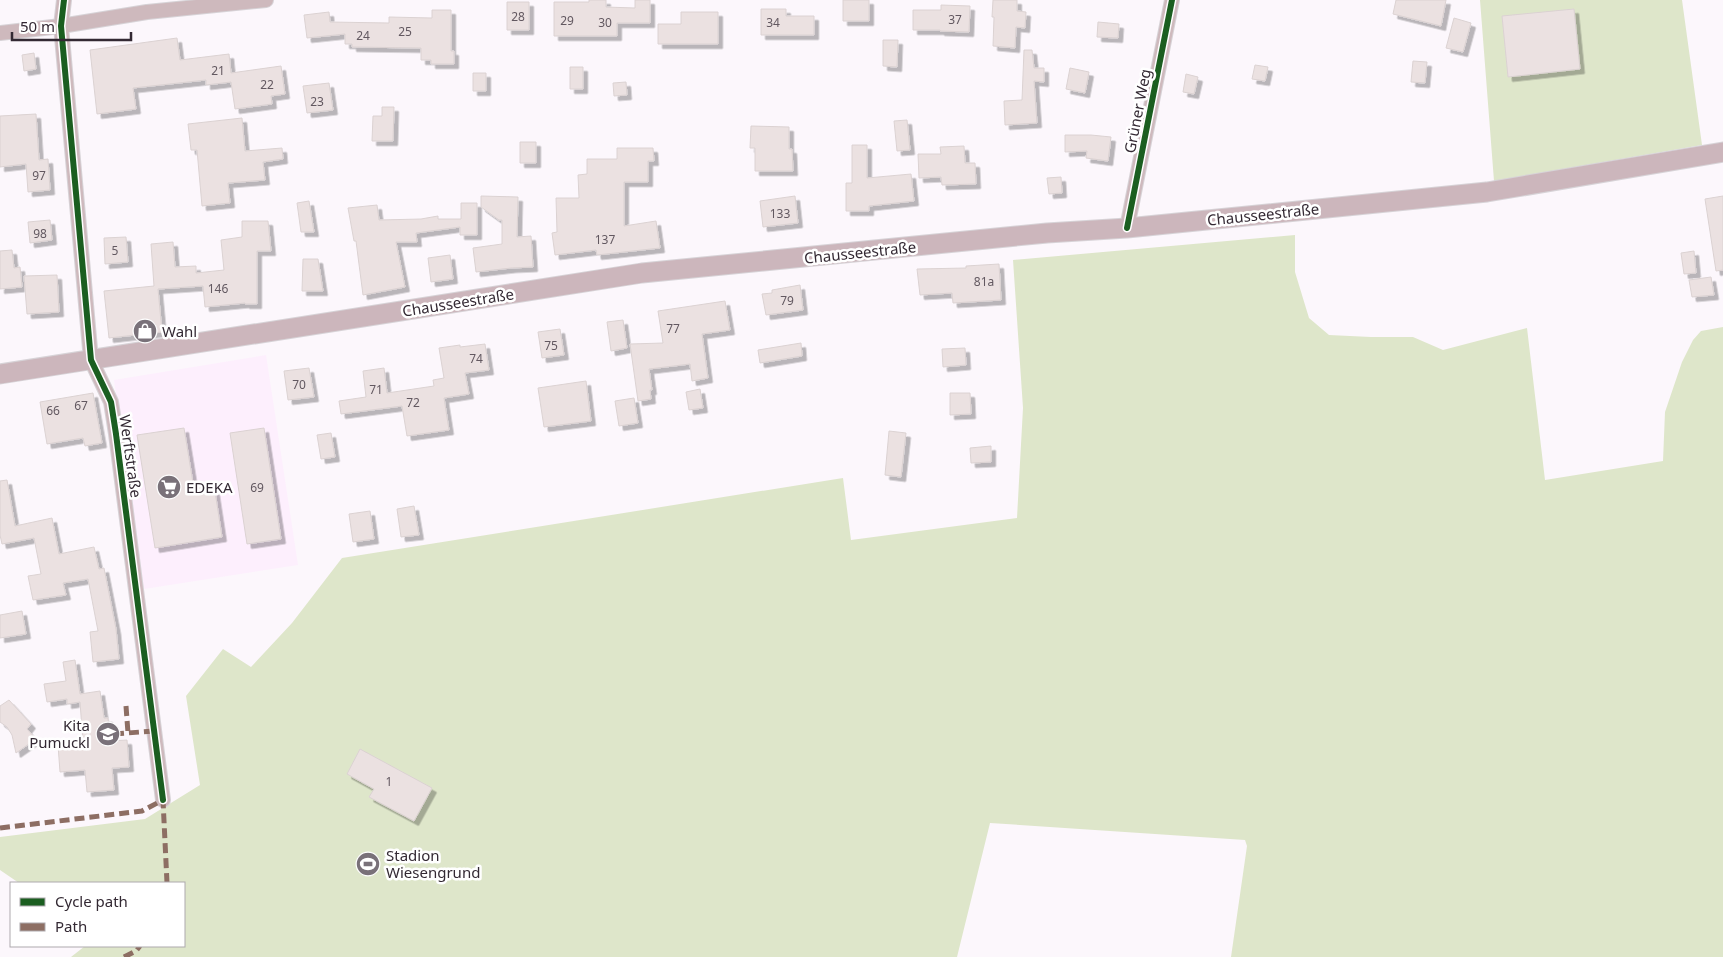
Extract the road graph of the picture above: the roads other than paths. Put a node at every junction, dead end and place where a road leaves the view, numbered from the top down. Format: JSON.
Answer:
{"nodes":[{"id":1,"x":64,"y":0,"type":"edge"},
{"id":2,"x":266,"y":0,"type":"edge"},
{"id":3,"x":1172,"y":0,"type":"edge"},
{"id":4,"x":147,"y":6,"type":"edge"},
{"id":5,"x":61,"y":26,"type":"junction"},
{"id":6,"x":0,"y":33,"type":"edge"},
{"id":7,"x":1723,"y":152,"type":"edge"},
{"id":8,"x":1127,"y":228,"type":"junction"},
{"id":9,"x":91,"y":360,"type":"junction"},
{"id":10,"x":0,"y":374,"type":"edge"},
{"id":11,"x":163,"y":800,"type":"dead end"}],
"edges":[{"from":1,"to":5,"type":"street","name":"Werftstraße"},
{"from":2,"to":4,"type":"street"},
{"from":3,"to":8,"type":"street","name":"Grüner Weg"},
{"from":4,"to":5,"type":"street"},
{"from":5,"to":6,"type":"street"},
{"from":5,"to":9,"type":"street","name":"Werftstraße"},
{"from":7,"to":8,"type":"main road","name":"Chausseestraße"},
{"from":8,"to":9,"type":"main road","name":"Chausseestraße"},
{"from":9,"to":10,"type":"main road","name":"Chausseestraße"},
{"from":9,"to":11,"type":"street","name":"Werftstraße"}]}
